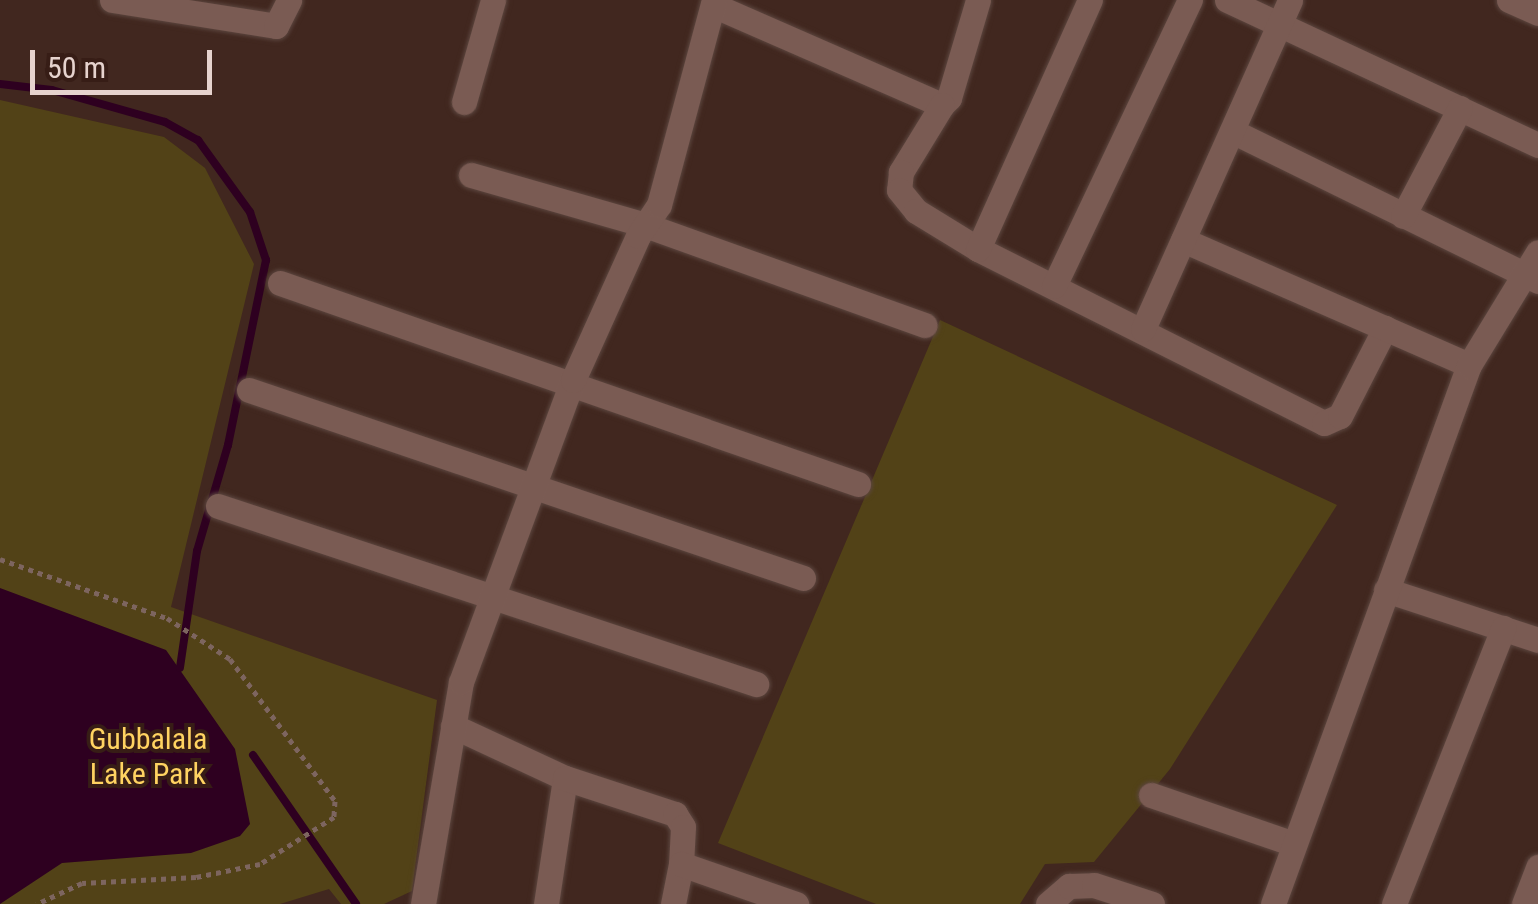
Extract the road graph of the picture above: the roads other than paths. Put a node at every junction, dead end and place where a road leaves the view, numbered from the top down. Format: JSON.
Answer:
{"nodes":[{"id":1,"x":112,"y":0,"type":"edge"},
{"id":2,"x":289,"y":0,"type":"edge"},
{"id":3,"x":493,"y":0,"type":"edge"},
{"id":4,"x":978,"y":0,"type":"edge"},
{"id":5,"x":1090,"y":0,"type":"edge"},
{"id":6,"x":1190,"y":0,"type":"edge"},
{"id":7,"x":1226,"y":0,"type":"edge"},
{"id":8,"x":1509,"y":0,"type":"edge"},
{"id":9,"x":713,"y":2,"type":"edge"},
{"id":10,"x":1284,"y":12,"type":"edge"},
{"id":11,"x":1538,"y":13,"type":"edge"},
{"id":12,"x":464,"y":102,"type":"dead end"},
{"id":13,"x":942,"y":105,"type":"junction"},
{"id":14,"x":1460,"y":108,"type":"junction"},
{"id":15,"x":1232,"y":130,"type":"junction"},
{"id":16,"x":1538,"y":145,"type":"edge"},
{"id":17,"x":471,"y":175,"type":"dead end"},
{"id":18,"x":1403,"y":216,"type":"junction"},
{"id":19,"x":645,"y":225,"type":"junction"},
{"id":20,"x":1183,"y":240,"type":"junction"},
{"id":21,"x":978,"y":250,"type":"junction"},
{"id":22,"x":1538,"y":252,"type":"edge"},
{"id":23,"x":1531,"y":278,"type":"edge"},
{"id":24,"x":280,"y":283,"type":"dead end"},
{"id":25,"x":1054,"y":286,"type":"junction"},
{"id":26,"x":925,"y":325,"type":"dead end"},
{"id":27,"x":1385,"y":328,"type":"junction"},
{"id":28,"x":1142,"y":329,"type":"junction"},
{"id":29,"x":1469,"y":365,"type":"junction"},
{"id":30,"x":573,"y":380,"type":"junction"},
{"id":31,"x":249,"y":390,"type":"dead end"},
{"id":32,"x":858,"y":484,"type":"dead end"},
{"id":33,"x":533,"y":487,"type":"junction"},
{"id":34,"x":218,"y":506,"type":"dead end"},
{"id":35,"x":803,"y":578,"type":"dead end"},
{"id":36,"x":1386,"y":590,"type":"junction"},
{"id":37,"x":491,"y":600,"type":"junction"},
{"id":38,"x":1503,"y":628,"type":"junction"},
{"id":39,"x":1538,"y":640,"type":"edge"},
{"id":40,"x":756,"y":684,"type":"dead end"},
{"id":41,"x":452,"y":726,"type":"junction"},
{"id":42,"x":566,"y":778,"type":"junction"},
{"id":43,"x":1151,"y":796,"type":"dead end"},
{"id":44,"x":1294,"y":844,"type":"junction"},
{"id":45,"x":681,"y":864,"type":"junction"},
{"id":46,"x":1538,"y":867,"type":"edge"},
{"id":47,"x":422,"y":904,"type":"edge"},
{"id":48,"x":546,"y":904,"type":"edge"},
{"id":49,"x":673,"y":904,"type":"edge"},
{"id":50,"x":796,"y":904,"type":"edge"},
{"id":51,"x":1048,"y":904,"type":"edge"},
{"id":52,"x":1152,"y":904,"type":"edge"},
{"id":53,"x":1273,"y":904,"type":"edge"},
{"id":54,"x":1394,"y":904,"type":"edge"},
{"id":55,"x":1524,"y":904,"type":"edge"}],
"edges":[{"from":1,"to":2,"type":"street"},
{"from":3,"to":12,"type":"street"},
{"from":4,"to":13,"type":"street"},
{"from":5,"to":21,"type":"street"},
{"from":6,"to":25,"type":"street"},
{"from":7,"to":10,"type":"street"},
{"from":8,"to":11,"type":"street"},
{"from":9,"to":13,"type":"street"},
{"from":9,"to":19,"type":"street"},
{"from":10,"to":14,"type":"street"},
{"from":10,"to":15,"type":"street"},
{"from":13,"to":21,"type":"street"},
{"from":14,"to":16,"type":"street"},
{"from":14,"to":18,"type":"street"},
{"from":15,"to":18,"type":"street"},
{"from":15,"to":20,"type":"street"},
{"from":17,"to":19,"type":"street"},
{"from":18,"to":23,"type":"street"},
{"from":19,"to":26,"type":"street"},
{"from":19,"to":30,"type":"street"},
{"from":20,"to":27,"type":"street"},
{"from":20,"to":28,"type":"street"},
{"from":21,"to":25,"type":"street"},
{"from":22,"to":23,"type":"street"},
{"from":23,"to":29,"type":"street"},
{"from":24,"to":30,"type":"street"},
{"from":25,"to":28,"type":"street"},
{"from":27,"to":28,"type":"street"},
{"from":27,"to":29,"type":"street"},
{"from":29,"to":36,"type":"street"},
{"from":30,"to":32,"type":"street"},
{"from":30,"to":33,"type":"street"},
{"from":31,"to":33,"type":"street"},
{"from":33,"to":35,"type":"street"},
{"from":33,"to":37,"type":"street"},
{"from":34,"to":37,"type":"street"},
{"from":36,"to":38,"type":"street"},
{"from":36,"to":44,"type":"street"},
{"from":37,"to":40,"type":"street"},
{"from":37,"to":41,"type":"street"},
{"from":38,"to":39,"type":"street"},
{"from":38,"to":54,"type":"street"},
{"from":41,"to":42,"type":"street"},
{"from":41,"to":47,"type":"street"},
{"from":42,"to":45,"type":"street"},
{"from":42,"to":48,"type":"street"},
{"from":43,"to":44,"type":"street"},
{"from":44,"to":53,"type":"street"},
{"from":45,"to":49,"type":"street"},
{"from":45,"to":50,"type":"street"},
{"from":46,"to":55,"type":"street"},
{"from":51,"to":52,"type":"street"}]}
